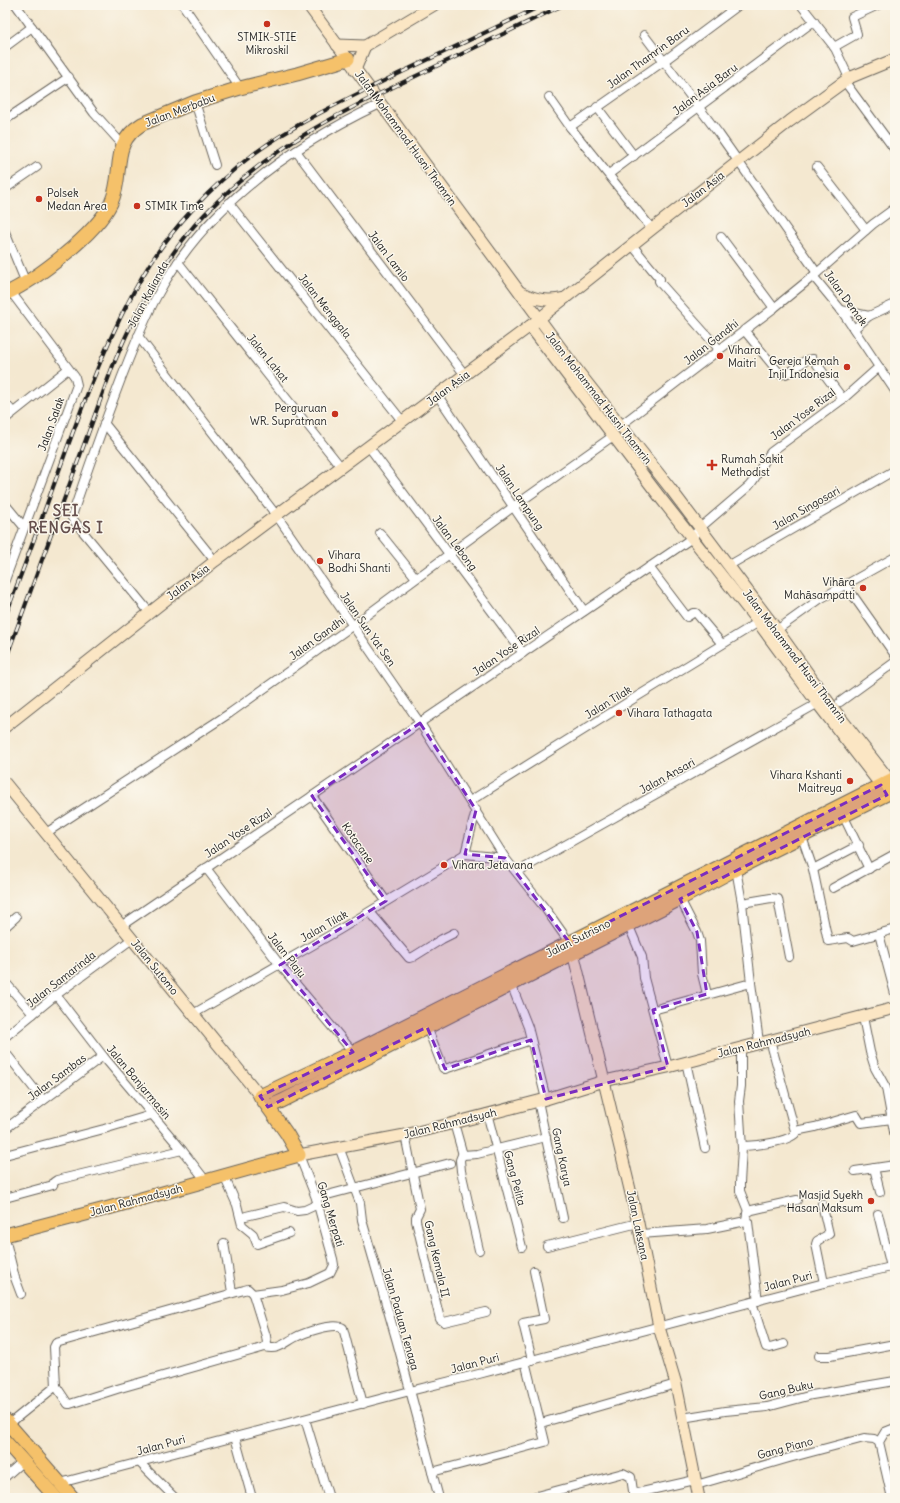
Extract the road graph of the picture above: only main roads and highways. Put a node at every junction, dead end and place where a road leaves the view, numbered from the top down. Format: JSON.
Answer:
{"nodes":[{"id":1,"x":308,"y":5,"type":"edge"},
{"id":2,"x":434,"y":5,"type":"edge"},
{"id":3,"x":337,"y":45,"type":"junction"},
{"id":4,"x":365,"y":46,"type":"junction"},
{"id":5,"x":895,"y":59,"type":"edge"},
{"id":6,"x":352,"y":64,"type":"junction"},
{"id":7,"x":518,"y":291,"type":"junction"},
{"id":8,"x":8,"y":293,"type":"edge"},
{"id":9,"x":566,"y":298,"type":"junction"},
{"id":10,"x":534,"y":322,"type":"junction"},
{"id":11,"x":670,"y":488,"type":"junction"},
{"id":12,"x":659,"y":496,"type":"junction"},
{"id":13,"x":763,"y":620,"type":"junction"},
{"id":14,"x":5,"y":726,"type":"edge"},
{"id":15,"x":5,"y":783,"type":"edge"},
{"id":16,"x":891,"y":786,"type":"edge"},
{"id":17,"x":571,"y":947,"type":"junction"},
{"id":18,"x":895,"y":1008,"type":"edge"},
{"id":19,"x":604,"y":1081,"type":"junction"},
{"id":20,"x":260,"y":1096,"type":"junction"},
{"id":21,"x":268,"y":1107,"type":"junction"},
{"id":22,"x":299,"y":1155,"type":"junction"},
{"id":23,"x":5,"y":1236,"type":"edge"},
{"id":24,"x":7,"y":1422,"type":"edge"},
{"id":25,"x":5,"y":1441,"type":"edge"},
{"id":26,"x":56,"y":1498,"type":"edge"},
{"id":27,"x":73,"y":1498,"type":"edge"},
{"id":28,"x":699,"y":1498,"type":"edge"}],
"edges":[{"from":1,"to":3,"type":"main road","name":"Jalan Mohammad Husni Thamrin"},
{"from":2,"to":4,"type":"main road"},
{"from":3,"to":4,"type":"main road"},
{"from":3,"to":6,"type":"main road","name":"Jalan Mohammad Husni Thamrin"},
{"from":4,"to":6,"type":"main road"},
{"from":5,"to":9,"type":"main road","name":"Jalan Asia"},
{"from":6,"to":7,"type":"main road","name":"Jalan Mohammad Husni Thamrin"},
{"from":6,"to":8,"type":"main road","name":"Jalan Merbabu"},
{"from":7,"to":9,"type":"main road"},
{"from":7,"to":10,"type":"main road","name":"Jalan Mohammad Husni Thamrin"},
{"from":9,"to":10,"type":"main road","name":"Jalan Asia"},
{"from":10,"to":11,"type":"main road","name":"Jalan Mohammad Husni Thamrin"},
{"from":10,"to":12,"type":"main road","name":"Jalan Mohammad Husni Thamrin"},
{"from":10,"to":14,"type":"main road","name":"Jalan Asia"},
{"from":11,"to":12,"type":"main road"},
{"from":11,"to":13,"type":"main road","name":"Jalan Mohammad Husni Thamrin"},
{"from":12,"to":13,"type":"main road","name":"Jalan Mohammad Husni Thamrin"},
{"from":13,"to":16,"type":"main road","name":"Jalan Mohammad Husni Thamrin"},
{"from":15,"to":20,"type":"main road","name":"Jalan Sutomo"},
{"from":16,"to":17,"type":"main road","name":"Jalan Sutrisno"},
{"from":16,"to":17,"type":"main road","name":"Jalan Sutrisno"},
{"from":17,"to":19,"type":"main road","name":"Jalan Laksana"},
{"from":17,"to":20,"type":"main road","name":"Jalan Sutrisno"},
{"from":17,"to":21,"type":"main road","name":"Jalan Sutrisno"},
{"from":18,"to":19,"type":"main road","name":"Jalan Rahmadsyah"},
{"from":19,"to":22,"type":"main road","name":"Jalan Rahmadsyah"},
{"from":19,"to":28,"type":"main road","name":"Jalan Laksana"},
{"from":20,"to":21,"type":"main road","name":"Jalan Sutomo"},
{"from":21,"to":22,"type":"main road","name":"Jalan Sutomo"},
{"from":22,"to":23,"type":"main road","name":"Jalan Rahmadsyah"},
{"from":24,"to":27,"type":"main road"},
{"from":25,"to":26,"type":"main road"}]}
